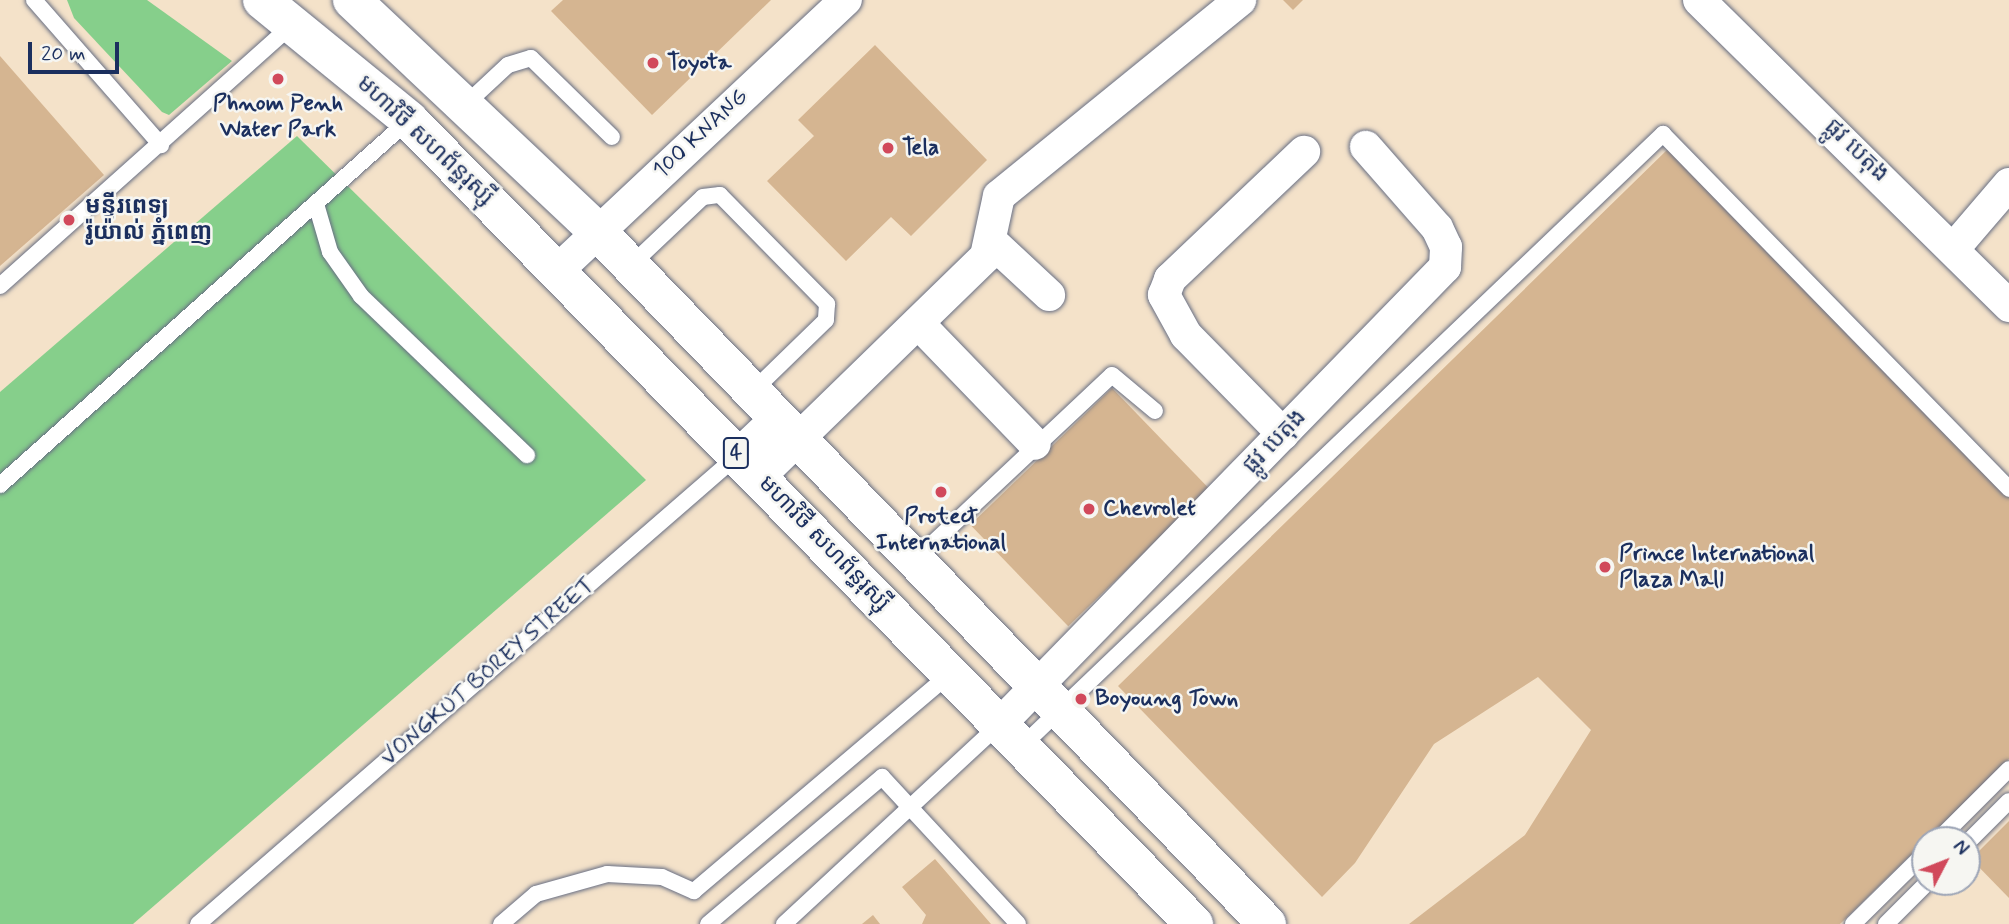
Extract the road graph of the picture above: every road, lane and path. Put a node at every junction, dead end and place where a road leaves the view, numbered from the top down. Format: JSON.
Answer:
{"nodes":[{"id":1,"x":34,"y":0,"type":"edge"},
{"id":2,"x":262,"y":0,"type":"edge"},
{"id":3,"x":352,"y":0,"type":"edge"},
{"id":4,"x":846,"y":0,"type":"edge"},
{"id":5,"x":1240,"y":0,"type":"edge"},
{"id":6,"x":1699,"y":0,"type":"edge"},
{"id":7,"x":294,"y":22,"type":"junction"},
{"id":8,"x":466,"y":104,"type":"junction"},
{"id":9,"x":409,"y":120,"type":"junction"},
{"id":10,"x":612,"y":137,"type":"dead end"},
{"id":11,"x":161,"y":145,"type":"junction"},
{"id":12,"x":1366,"y":146,"type":"dead end"},
{"id":13,"x":1304,"y":152,"type":"dead end"},
{"id":14,"x":2009,"y":184,"type":"edge"},
{"id":15,"x":316,"y":204,"type":"junction"},
{"id":16,"x":597,"y":231,"type":"junction"},
{"id":17,"x":992,"y":242,"type":"junction"},
{"id":18,"x":1955,"y":247,"type":"junction"},
{"id":19,"x":630,"y":266,"type":"junction"},
{"id":20,"x":558,"y":270,"type":"junction"},
{"id":21,"x":0,"y":286,"type":"edge"},
{"id":22,"x":1049,"y":295,"type":"dead end"},
{"id":23,"x":2009,"y":306,"type":"edge"},
{"id":24,"x":918,"y":323,"type":"junction"},
{"id":25,"x":1155,"y":411,"type":"dead end"},
{"id":26,"x":775,"y":416,"type":"junction"},
{"id":27,"x":1283,"y":434,"type":"junction"},
{"id":28,"x":1035,"y":444,"type":"junction"},
{"id":29,"x":527,"y":455,"type":"dead end"},
{"id":30,"x":748,"y":466,"type":"junction"},
{"id":31,"x":0,"y":485,"type":"edge"},
{"id":32,"x":2009,"y":489,"type":"edge"},
{"id":33,"x":915,"y":560,"type":"junction"},
{"id":34,"x":950,"y":674,"type":"junction"},
{"id":35,"x":1049,"y":699,"type":"junction"},
{"id":36,"x":1011,"y":735,"type":"junction"},
{"id":37,"x":2009,"y":769,"type":"edge"},
{"id":38,"x":2009,"y":801,"type":"edge"},
{"id":39,"x":911,"y":809,"type":"junction"},
{"id":40,"x":1952,"y":826,"type":"edge"},
{"id":41,"x":1981,"y":829,"type":"edge"},
{"id":42,"x":1911,"y":867,"type":"edge"},
{"id":43,"x":1916,"y":896,"type":"edge"},
{"id":44,"x":1894,"y":921,"type":"edge"},
{"id":45,"x":198,"y":924,"type":"edge"},
{"id":46,"x":501,"y":924,"type":"edge"},
{"id":47,"x":708,"y":924,"type":"edge"},
{"id":48,"x":784,"y":924,"type":"edge"},
{"id":49,"x":1018,"y":924,"type":"edge"},
{"id":50,"x":1194,"y":924,"type":"edge"},
{"id":51,"x":1267,"y":924,"type":"edge"},
{"id":52,"x":1853,"y":924,"type":"edge"}],
"edges":[{"from":1,"to":11,"type":"lane"},
{"from":2,"to":7,"type":"highway","name":"មហាវិថី សហព័ន្ធរុស្ស៊ី","number":"4"},
{"from":3,"to":8,"type":"highway"},
{"from":4,"to":16,"type":"street","name":"100 KNANG"},
{"from":5,"to":17,"type":"street"},
{"from":6,"to":18,"type":"street","name":"ផ្លូវ បេតុង"},
{"from":7,"to":9,"type":"highway","name":"មហាវិថី សហព័ន្ធរុស្ស៊ី","number":"4"},
{"from":7,"to":11,"type":"lane"},
{"from":8,"to":10,"type":"lane"},
{"from":8,"to":16,"type":"highway"},
{"from":9,"to":15,"type":"lane"},
{"from":9,"to":20,"type":"highway","name":"មហាវិថី សហព័ន្ធរុស្ស៊ី","number":"4"},
{"from":11,"to":21,"type":"lane"},
{"from":12,"to":27,"type":"street","name":"ផ្លូវ បេតុង"},
{"from":13,"to":27,"type":"street"},
{"from":14,"to":18,"type":"street"},
{"from":15,"to":29,"type":"lane"},
{"from":15,"to":31,"type":"lane"},
{"from":16,"to":19,"type":"highway"},
{"from":16,"to":20,"type":"street","name":"100 KNANG"},
{"from":17,"to":22,"type":"street"},
{"from":17,"to":24,"type":"street"},
{"from":18,"to":23,"type":"street","name":"ផ្លូវ បេតុង"},
{"from":19,"to":26,"type":"highway"},
{"from":19,"to":26,"type":"lane"},
{"from":20,"to":30,"type":"highway","name":"មហាវិថី សហព័ន្ធរុស្ស៊ី","number":"4"},
{"from":24,"to":26,"type":"street"},
{"from":24,"to":28,"type":"street"},
{"from":25,"to":28,"type":"lane"},
{"from":26,"to":30,"type":"street","name":"VONGKUT BOREY STREET"},
{"from":26,"to":33,"type":"highway"},
{"from":27,"to":35,"type":"street","name":"ផ្លូវ បេតុង"},
{"from":28,"to":33,"type":"lane"},
{"from":30,"to":34,"type":"highway","name":"មហាវិថី សហព័ន្ធរុស្ស៊ី","number":"4"},
{"from":30,"to":45,"type":"lane","name":"VONGKUT BOREY STREET"},
{"from":32,"to":35,"type":"lane"},
{"from":33,"to":35,"type":"highway"},
{"from":34,"to":36,"type":"highway","name":"មហាវិថី សហព័ន្ធរុស្ស៊ី","number":"4"},
{"from":34,"to":46,"type":"lane"},
{"from":35,"to":36,"type":"street","name":"ផ្លូវ បេតុង"},
{"from":35,"to":51,"type":"highway"},
{"from":36,"to":39,"type":"lane"},
{"from":36,"to":50,"type":"highway","name":"មហាវិថី សហព័ន្ធរុស្ស៊ី","number":"4"},
{"from":37,"to":40,"type":"lane"},
{"from":38,"to":41,"type":"lane"},
{"from":39,"to":47,"type":"lane"},
{"from":39,"to":48,"type":"lane"},
{"from":39,"to":49,"type":"lane"},
{"from":42,"to":52,"type":"lane"},
{"from":43,"to":44,"type":"lane"}]}
